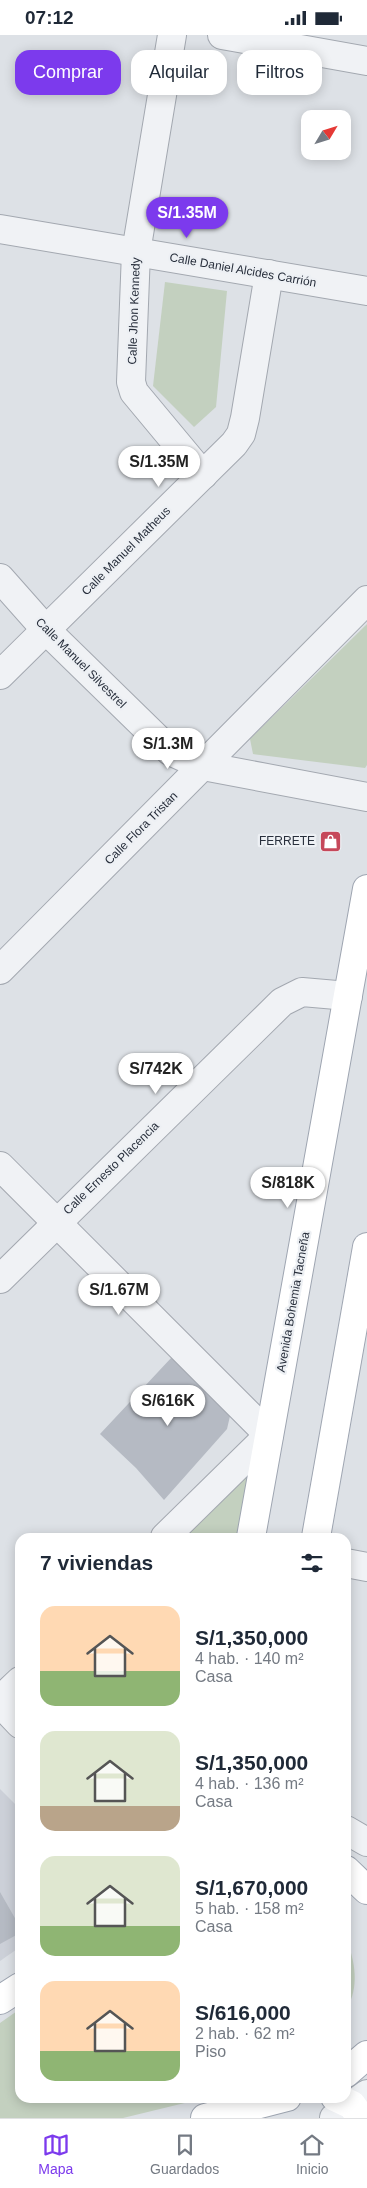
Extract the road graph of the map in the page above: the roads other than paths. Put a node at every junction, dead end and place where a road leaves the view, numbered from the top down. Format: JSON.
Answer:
{"nodes":[{"id":1,"x":172,"y":35,"type":"edge"},
{"id":2,"x":222,"y":35,"type":"edge"},
{"id":3,"x":367,"y":61,"type":"edge"},
{"id":4,"x":0,"y":229,"type":"edge"},
{"id":5,"x":136,"y":252,"type":"junction"},
{"id":6,"x":268,"y":274,"type":"junction"},
{"id":7,"x":367,"y":291,"type":"edge"},
{"id":8,"x":203,"y":475,"type":"junction"},
{"id":9,"x":0,"y":578,"type":"edge"},
{"id":10,"x":367,"y":600,"type":"edge"},
{"id":11,"x":46,"y":631,"type":"junction"},
{"id":12,"x":0,"y":675,"type":"edge"},
{"id":13,"x":203,"y":766,"type":"junction"},
{"id":14,"x":367,"y":797,"type":"edge"},
{"id":15,"x":367,"y":889,"type":"edge"},
{"id":16,"x":0,"y":970,"type":"edge"},
{"id":17,"x":348,"y":996,"type":"junction"},
{"id":18,"x":0,"y":1166,"type":"edge"},
{"id":19,"x":56,"y":1222,"type":"junction"},
{"id":20,"x":367,"y":1247,"type":"edge"},
{"id":21,"x":0,"y":1279,"type":"edge"},
{"id":22,"x":269,"y":1435,"type":"junction"},
{"id":23,"x":169,"y":1533,"type":"edge"},
{"id":24,"x":251,"y":1533,"type":"edge"},
{"id":25,"x":317,"y":1533,"type":"edge"},
{"id":26,"x":351,"y":1564,"type":"edge"},
{"id":27,"x":367,"y":1567,"type":"edge"},
{"id":28,"x":15,"y":1686,"type":"edge"},
{"id":29,"x":0,"y":1702,"type":"edge"},
{"id":30,"x":15,"y":1718,"type":"edge"},
{"id":31,"x":351,"y":1833,"type":"edge"},
{"id":32,"x":367,"y":1842,"type":"edge"},
{"id":33,"x":351,"y":1875,"type":"edge"},
{"id":34,"x":367,"y":1890,"type":"edge"},
{"id":35,"x":15,"y":1990,"type":"edge"},
{"id":36,"x":0,"y":2000,"type":"edge"},
{"id":37,"x":367,"y":2055,"type":"edge"},
{"id":38,"x":351,"y":2069,"type":"edge"},
{"id":39,"x":263,"y":2103,"type":"edge"},
{"id":40,"x":205,"y":2118,"type":"edge"}],
"edges":[{"from":1,"to":5,"type":"street","name":"Calle Jhon Kennedy"},
{"from":2,"to":3,"type":"street"},
{"from":4,"to":5,"type":"street","name":"Calle Daniel Alcides Carrión"},
{"from":5,"to":6,"type":"street","name":"Calle Daniel Alcides Carrión"},
{"from":5,"to":8,"type":"street","name":"Calle Jhon Kennedy"},
{"from":6,"to":7,"type":"street","name":"Calle Daniel Alcides Carrión"},
{"from":6,"to":8,"type":"street","name":"Calle Manuel Matheus"},
{"from":8,"to":11,"type":"street","name":"Calle Manuel Matheus"},
{"from":9,"to":11,"type":"street","name":"Calle Manuel Silvestrel"},
{"from":10,"to":13,"type":"street","name":"Calle Flora Tristan"},
{"from":11,"to":12,"type":"street","name":"Calle Manuel Matheus"},
{"from":11,"to":13,"type":"street","name":"Calle Manuel Silvestrel"},
{"from":13,"to":14,"type":"street","name":"Calle Manuel Silvestrel"},
{"from":13,"to":16,"type":"street","name":"Calle Flora Tristan"},
{"from":15,"to":17,"type":"main road","name":"Avenida Bohemia Tacneña"},
{"from":17,"to":19,"type":"street","name":"Calle Ernesto Placencia"},
{"from":17,"to":22,"type":"main road","name":"Avenida Bohemia Tacneña"},
{"from":18,"to":19,"type":"street"},
{"from":19,"to":21,"type":"street","name":"Calle Ernesto Placencia"},
{"from":19,"to":22,"type":"street"},
{"from":20,"to":25,"type":"main road"},
{"from":22,"to":23,"type":"street"},
{"from":22,"to":24,"type":"main road","name":"Avenida Bohemia Tacneña"},
{"from":26,"to":27,"type":"street"},
{"from":28,"to":29,"type":"street"},
{"from":29,"to":30,"type":"street"},
{"from":31,"to":32,"type":"street"},
{"from":33,"to":34,"type":"main road"},
{"from":35,"to":36,"type":"main road"},
{"from":37,"to":38,"type":"main road"},
{"from":39,"to":40,"type":"main road"}]}
